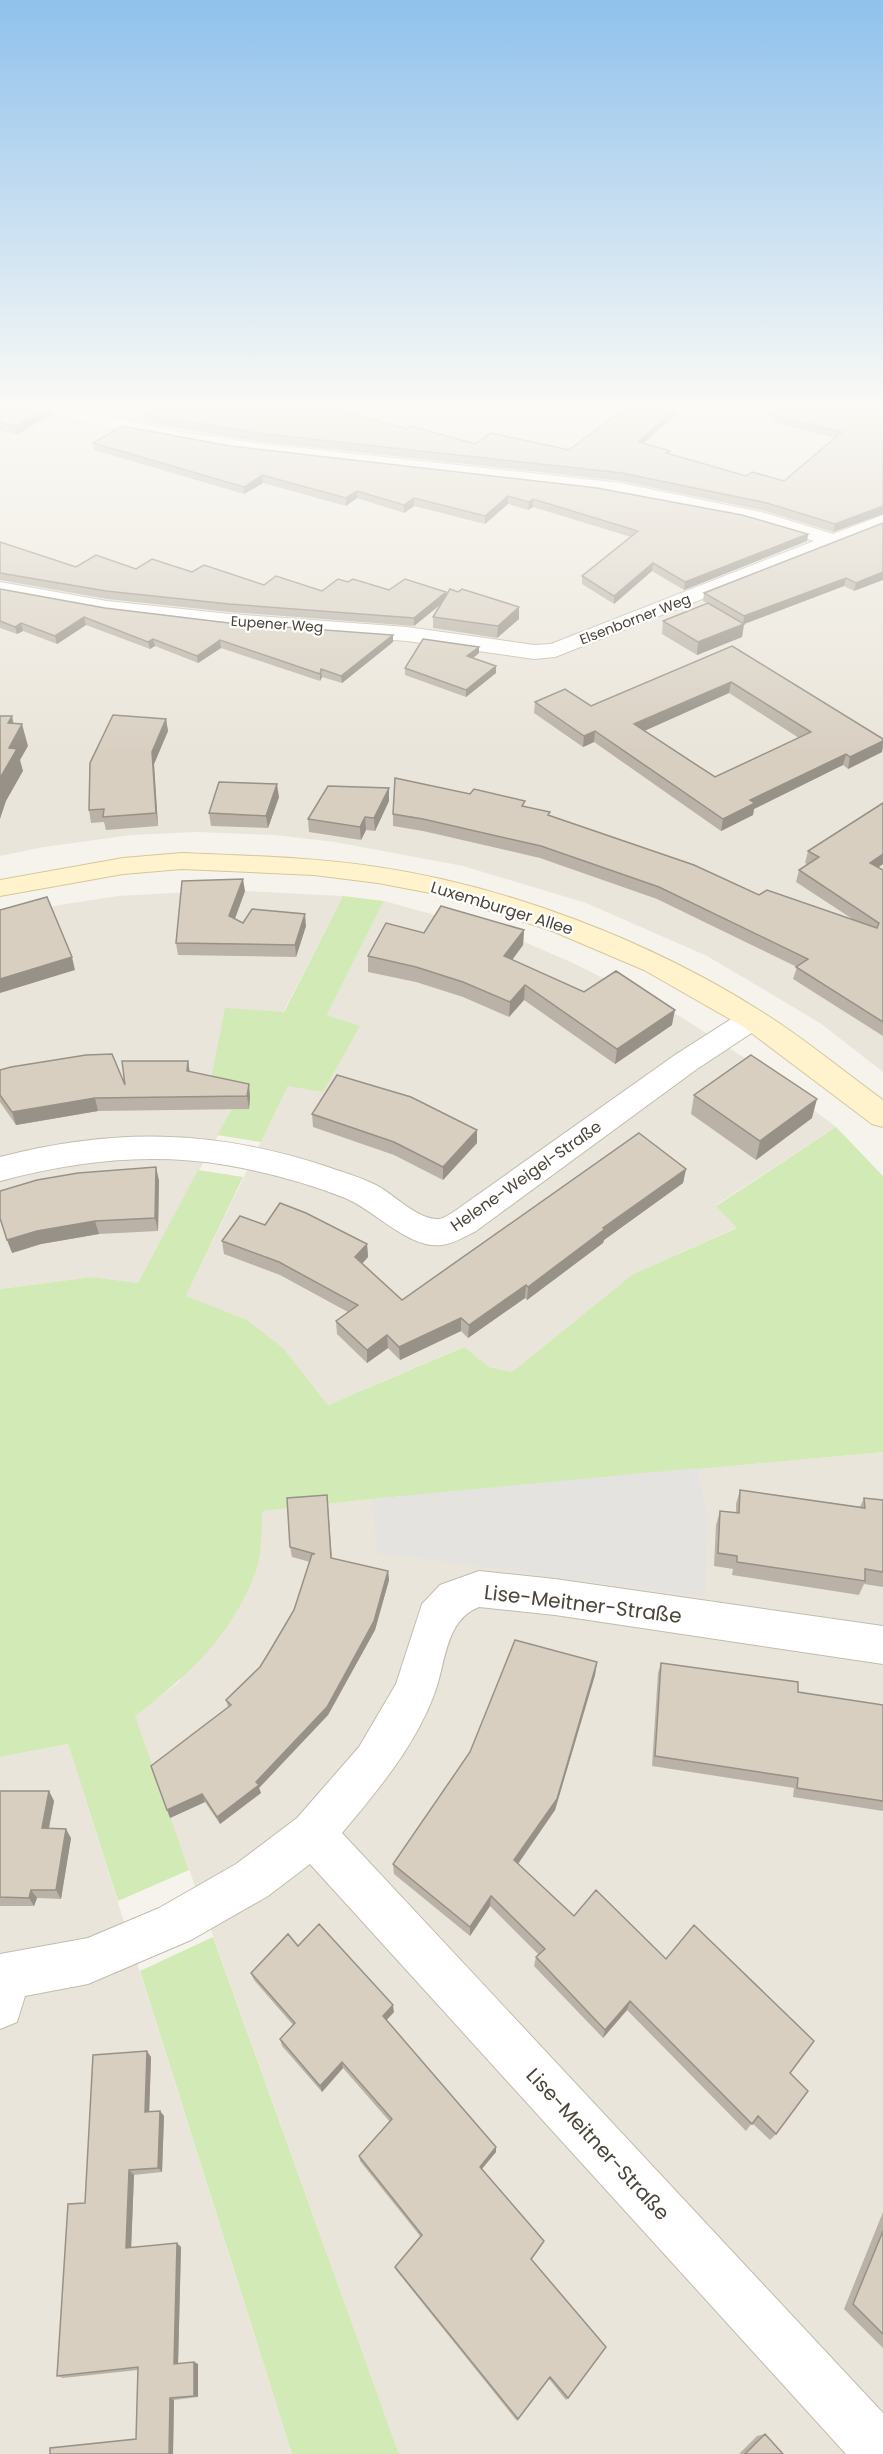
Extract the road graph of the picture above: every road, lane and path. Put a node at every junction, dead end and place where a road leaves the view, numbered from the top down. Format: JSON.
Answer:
{"nodes":[{"id":1,"x":790,"y":525,"type":"edge"},
{"id":2,"x":875,"y":525,"type":"edge"},
{"id":3,"x":835,"y":541,"type":"junction"},
{"id":4,"x":0,"y":588,"type":"edge"},
{"id":5,"x":555,"y":650,"type":"joint"},
{"id":6,"x":0,"y":888,"type":"edge"},
{"id":7,"x":752,"y":1019,"type":"junction"},
{"id":8,"x":883,"y":1116,"type":"edge"},
{"id":9,"x":0,"y":1169,"type":"edge"},
{"id":10,"x":883,"y":1645,"type":"edge"},
{"id":11,"x":313,"y":1834,"type":"junction"},
{"id":12,"x":1,"y":1986,"type":"edge"},
{"id":13,"x":883,"y":2454,"type":"edge"}],
"edges":[{"from":1,"to":3,"type":"street"},
{"from":2,"to":3,"type":"street","name":"Elsenborner Weg"},
{"from":3,"to":5,"type":"street","name":"Elsenborner Weg"},
{"from":4,"to":5,"type":"street","name":"Eupener Weg"},
{"from":6,"to":7,"type":"street","name":"Luxemburger Allee"},
{"from":7,"to":8,"type":"street","name":"Luxemburger Allee"},
{"from":7,"to":9,"type":"street","name":"Helene-Weigel-Straße"},
{"from":10,"to":11,"type":"street","name":"Lise-Meitner-Straße"},
{"from":11,"to":12,"type":"street","name":"Lise-Meitner-Straße"},
{"from":11,"to":13,"type":"street","name":"Lise-Meitner-Straße"}]}
